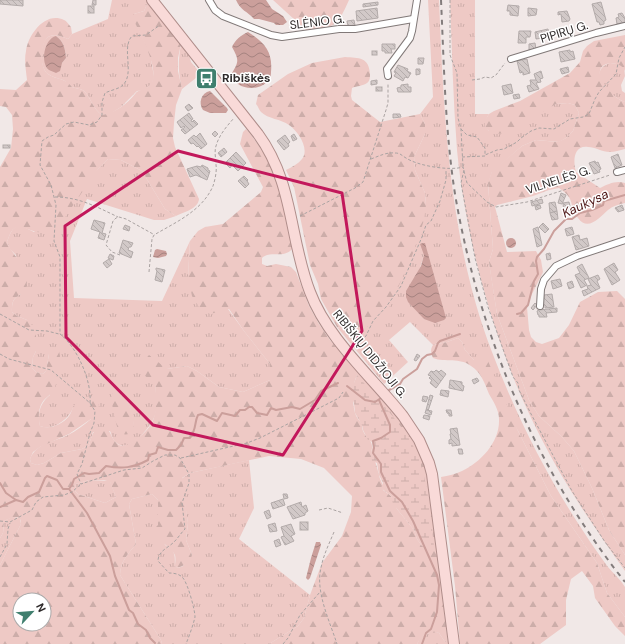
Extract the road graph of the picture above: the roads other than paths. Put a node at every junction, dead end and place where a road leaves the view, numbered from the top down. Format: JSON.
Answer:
{"nodes":[{"id":1,"x":152,"y":0,"type":"edge"},
{"id":2,"x":209,"y":0,"type":"edge"},
{"id":3,"x":417,"y":0,"type":"edge"},
{"id":4,"x":414,"y":19,"type":"junction"},
{"id":5,"x":625,"y":26,"type":"edge"},
{"id":6,"x":511,"y":59,"type":"road end"},
{"id":7,"x":388,"y":76,"type":"road end"},
{"id":8,"x":625,"y":170,"type":"edge"},
{"id":9,"x":616,"y":172,"type":"road end"},
{"id":10,"x":625,"y":240,"type":"edge"},
{"id":11,"x":540,"y":306,"type":"dead end"},
{"id":12,"x":454,"y":644,"type":"edge"}],
"edges":[{"from":1,"to":12,"type":"main road","name":"RIBIŠKIŲ DIDŽIOJI G."},
{"from":2,"to":4,"type":"street","name":"SLĖNIO G."},
{"from":3,"to":4,"type":"street"},
{"from":4,"to":7,"type":"street"},
{"from":5,"to":6,"type":"street","name":"PIPIRŲ G."},
{"from":8,"to":9,"type":"street"},
{"from":10,"to":11,"type":"street"}]}
